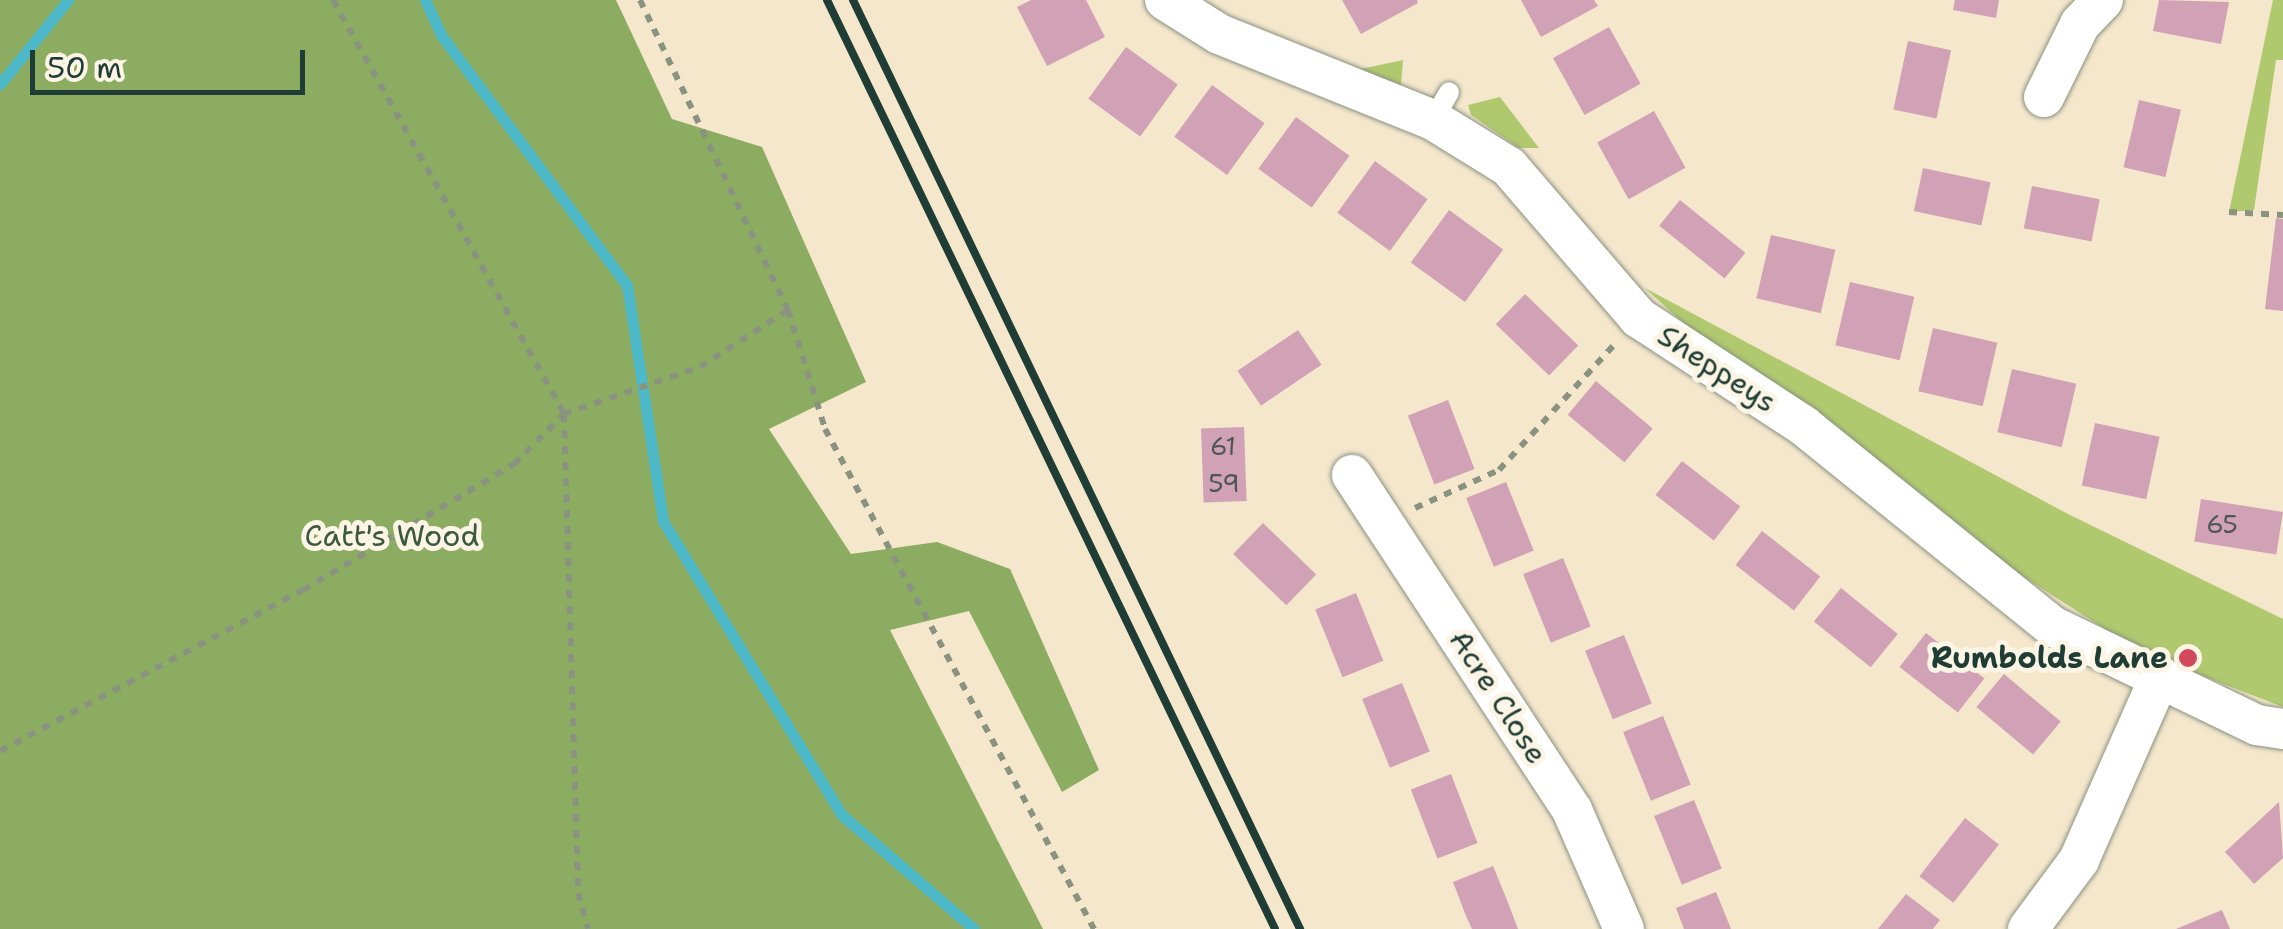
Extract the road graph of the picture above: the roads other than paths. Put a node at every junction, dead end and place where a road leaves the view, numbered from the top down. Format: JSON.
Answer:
{"nodes":[{"id":1,"x":1165,"y":0,"type":"edge"},
{"id":2,"x":2103,"y":0,"type":"edge"},
{"id":3,"x":2044,"y":97,"type":"dead end"},
{"id":4,"x":1352,"y":474,"type":"dead end"},
{"id":5,"x":2160,"y":676,"type":"junction"},
{"id":6,"x":2283,"y":729,"type":"edge"},
{"id":7,"x":1624,"y":929,"type":"edge"},
{"id":8,"x":2028,"y":929,"type":"edge"}],
"edges":[{"from":1,"to":5,"type":"street","name":"Sheppeys"},
{"from":2,"to":3,"type":"street"},
{"from":4,"to":7,"type":"street","name":"Acre Close"},
{"from":5,"to":6,"type":"street","name":"Sheppeys"},
{"from":5,"to":8,"type":"street"}]}
